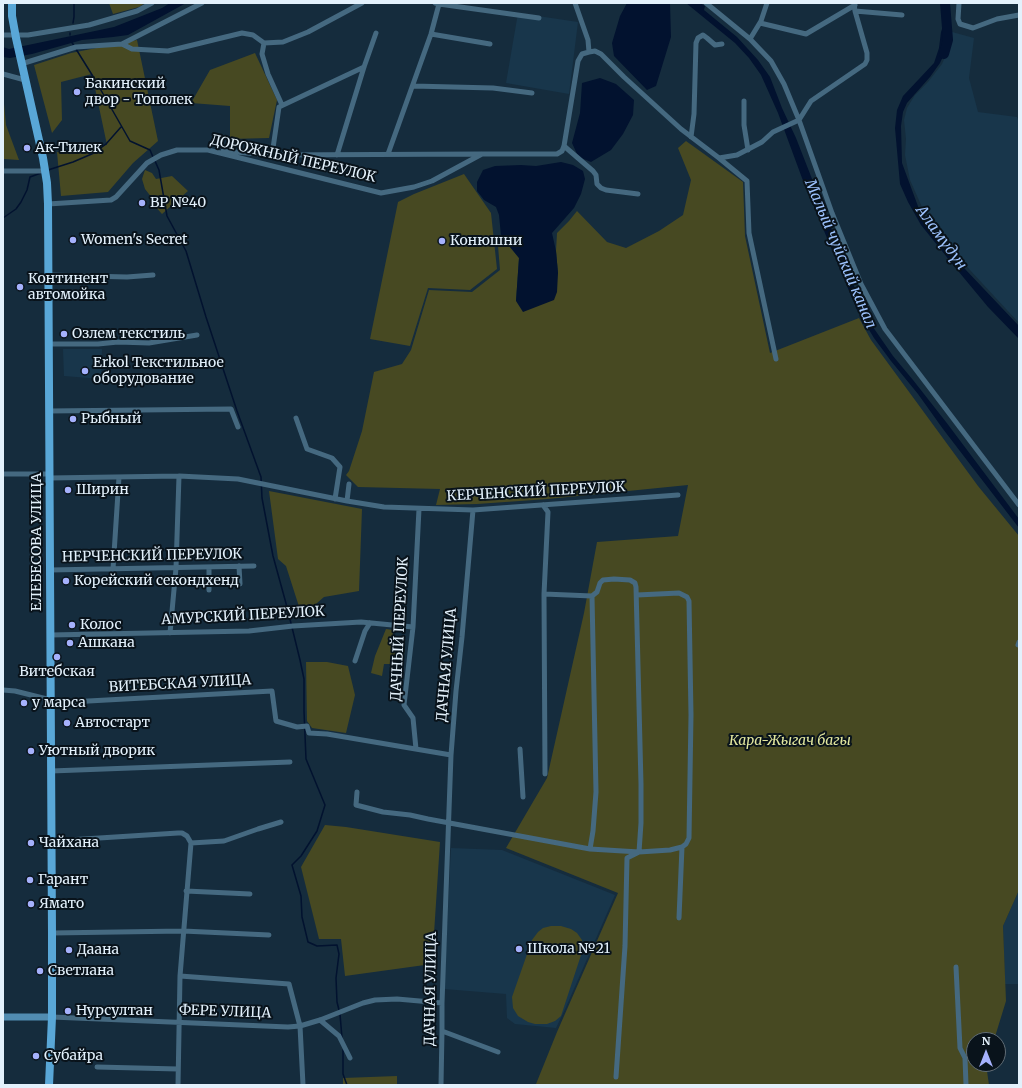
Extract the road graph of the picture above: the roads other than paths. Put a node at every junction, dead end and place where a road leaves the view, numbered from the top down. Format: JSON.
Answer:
{"nodes":[{"id":1,"x":12,"y":3,"type":"edge"},
{"id":2,"x":152,"y":3,"type":"edge"},
{"id":3,"x":202,"y":3,"type":"edge"},
{"id":4,"x":362,"y":3,"type":"edge"},
{"id":5,"x":437,"y":3,"type":"edge"},
{"id":6,"x":575,"y":3,"type":"edge"},
{"id":7,"x":707,"y":3,"type":"edge"},
{"id":8,"x":767,"y":3,"type":"edge"},
{"id":9,"x":959,"y":3,"type":"edge"},
{"id":10,"x":854,"y":4,"type":"edge"},
{"id":11,"x":855,"y":12,"type":"junction"},
{"id":12,"x":902,"y":15,"type":"dead end"},
{"id":13,"x":1019,"y":15,"type":"edge"},
{"id":14,"x":539,"y":18,"type":"dead end"},
{"id":15,"x":760,"y":23,"type":"junction"},
{"id":16,"x":376,"y":33,"type":"dead end"},
{"id":17,"x":431,"y":34,"type":"junction"},
{"id":18,"x":3,"y":35,"type":"edge"},
{"id":19,"x":15,"y":37,"type":"junction"},
{"id":20,"x":750,"y":39,"type":"junction"},
{"id":21,"x":264,"y":42,"type":"junction"},
{"id":22,"x":122,"y":44,"type":"junction"},
{"id":23,"x":490,"y":44,"type":"dead end"},
{"id":24,"x":722,"y":44,"type":"dead end"},
{"id":25,"x":588,"y":52,"type":"junction"},
{"id":26,"x":21,"y":62,"type":"junction"},
{"id":27,"x":364,"y":67,"type":"junction"},
{"id":28,"x":3,"y":74,"type":"edge"},
{"id":29,"x":25,"y":80,"type":"junction"},
{"id":30,"x":413,"y":86,"type":"junction"},
{"id":31,"x":532,"y":94,"type":"dead end"},
{"id":32,"x":744,"y":101,"type":"dead end"},
{"id":33,"x":282,"y":106,"type":"junction"},
{"id":34,"x":799,"y":120,"type":"junction"},
{"id":35,"x":691,"y":137,"type":"junction"},
{"id":36,"x":564,"y":146,"type":"junction"},
{"id":37,"x":208,"y":150,"type":"junction"},
{"id":38,"x":748,"y":150,"type":"junction"},
{"id":39,"x":272,"y":154,"type":"junction"},
{"id":40,"x":337,"y":154,"type":"junction"},
{"id":41,"x":388,"y":154,"type":"junction"},
{"id":42,"x":482,"y":154,"type":"junction"},
{"id":43,"x":719,"y":158,"type":"junction"},
{"id":44,"x":45,"y":170,"type":"junction"},
{"id":45,"x":3,"y":171,"type":"edge"},
{"id":46,"x":638,"y":194,"type":"dead end"},
{"id":47,"x":48,"y":204,"type":"junction"},
{"id":48,"x":48,"y":275,"type":"junction"},
{"id":49,"x":154,"y":275,"type":"dead end"},
{"id":50,"x":197,"y":335,"type":"dead end"},
{"id":51,"x":49,"y":344,"type":"junction"},
{"id":52,"x":776,"y":359,"type":"dead end"},
{"id":53,"x":49,"y":411,"type":"junction"},
{"id":54,"x":296,"y":418,"type":"dead end"},
{"id":55,"x":238,"y":427,"type":"dead end"},
{"id":56,"x":3,"y":474,"type":"edge"},
{"id":57,"x":49,"y":476,"type":"junction"},
{"id":58,"x":179,"y":476,"type":"junction"},
{"id":59,"x":119,"y":477,"type":"junction"},
{"id":60,"x":349,"y":484,"type":"dead end"},
{"id":61,"x":678,"y":494,"type":"dead end"},
{"id":62,"x":335,"y":499,"type":"junction"},
{"id":63,"x":347,"y":501,"type":"junction"},
{"id":64,"x":543,"y":505,"type":"junction"},
{"id":65,"x":1019,"y":505,"type":"edge"},
{"id":66,"x":419,"y":509,"type":"junction"},
{"id":67,"x":473,"y":510,"type":"junction"},
{"id":68,"x":239,"y":566,"type":"junction"},
{"id":69,"x":254,"y":566,"type":"dead end"},
{"id":70,"x":209,"y":567,"type":"junction"},
{"id":71,"x":176,"y":568,"type":"junction"},
{"id":72,"x":113,"y":569,"type":"junction"},
{"id":73,"x":50,"y":570,"type":"junction"},
{"id":74,"x":240,"y":584,"type":"dead end"},
{"id":75,"x":209,"y":590,"type":"dead end"},
{"id":76,"x":544,"y":594,"type":"junction"},
{"id":77,"x":636,"y":594,"type":"junction"},
{"id":78,"x":592,"y":596,"type":"junction"},
{"id":79,"x":370,"y":623,"type":"junction"},
{"id":80,"x":412,"y":627,"type":"junction"},
{"id":81,"x":170,"y":633,"type":"junction"},
{"id":82,"x":50,"y":636,"type":"junction"},
{"id":83,"x":355,"y":661,"type":"dead end"},
{"id":84,"x":3,"y":690,"type":"edge"},
{"id":85,"x":51,"y":700,"type":"junction"},
{"id":86,"x":416,"y":749,"type":"junction"},
{"id":87,"x":520,"y":749,"type":"dead end"},
{"id":88,"x":451,"y":756,"type":"junction"},
{"id":89,"x":290,"y":762,"type":"dead end"},
{"id":90,"x":51,"y":771,"type":"junction"},
{"id":91,"x":545,"y":774,"type":"dead end"},
{"id":92,"x":357,"y":792,"type":"dead end"},
{"id":93,"x":523,"y":797,"type":"dead end"},
{"id":94,"x":281,"y":822,"type":"dead end"},
{"id":95,"x":448,"y":822,"type":"junction"},
{"id":96,"x":52,"y":841,"type":"junction"},
{"id":97,"x":191,"y":844,"type":"junction"},
{"id":98,"x":682,"y":847,"type":"junction"},
{"id":99,"x":590,"y":849,"type":"junction"},
{"id":100,"x":638,"y":852,"type":"junction"},
{"id":101,"x":186,"y":891,"type":"junction"},
{"id":102,"x":250,"y":894,"type":"dead end"},
{"id":103,"x":679,"y":918,"type":"dead end"},
{"id":104,"x":183,"y":931,"type":"junction"},
{"id":105,"x":52,"y":933,"type":"junction"},
{"id":106,"x":268,"y":935,"type":"dead end"},
{"id":107,"x":956,"y":967,"type":"dead end"},
{"id":108,"x":180,"y":976,"type":"junction"},
{"id":109,"x":442,"y":1003,"type":"junction"},
{"id":110,"x":3,"y":1017,"type":"edge"},
{"id":111,"x":52,"y":1018,"type":"junction"},
{"id":112,"x":320,"y":1020,"type":"junction"},
{"id":113,"x":179,"y":1023,"type":"junction"},
{"id":114,"x":300,"y":1026,"type":"junction"},
{"id":115,"x":442,"y":1031,"type":"junction"},
{"id":116,"x":498,"y":1052,"type":"dead end"},
{"id":117,"x":350,"y":1058,"type":"dead end"},
{"id":118,"x":97,"y":1067,"type":"dead end"},
{"id":119,"x":178,"y":1069,"type":"junction"},
{"id":120,"x":616,"y":1077,"type":"dead end"},
{"id":121,"x":49,"y":1085,"type":"edge"},
{"id":122,"x":178,"y":1085,"type":"edge"},
{"id":123,"x":303,"y":1085,"type":"edge"},
{"id":124,"x":441,"y":1085,"type":"edge"},
{"id":125,"x":966,"y":1085,"type":"edge"}],
"edges":[{"from":1,"to":19,"type":"main road","name":"ЕЛЕБЕСОВА УЛИЦА"},
{"from":2,"to":19,"type":"street"},
{"from":3,"to":22,"type":"street"},
{"from":4,"to":21,"type":"street"},
{"from":5,"to":14,"type":"street"},
{"from":5,"to":17,"type":"street"},
{"from":6,"to":25,"type":"street"},
{"from":7,"to":20,"type":"street"},
{"from":8,"to":15,"type":"street"},
{"from":9,"to":13,"type":"street"},
{"from":10,"to":11,"type":"street"},
{"from":10,"to":15,"type":"street"},
{"from":11,"to":12,"type":"street"},
{"from":11,"to":34,"type":"street"},
{"from":15,"to":20,"type":"street"},
{"from":16,"to":27,"type":"street"},
{"from":17,"to":23,"type":"street"},
{"from":17,"to":30,"type":"street"},
{"from":18,"to":19,"type":"street"},
{"from":19,"to":26,"type":"main road","name":"ЕЛЕБЕСОВА УЛИЦА"},
{"from":20,"to":34,"type":"street"},
{"from":21,"to":22,"type":"street"},
{"from":21,"to":33,"type":"street"},
{"from":22,"to":26,"type":"street"},
{"from":24,"to":35,"type":"street"},
{"from":25,"to":35,"type":"street"},
{"from":25,"to":36,"type":"street"},
{"from":26,"to":29,"type":"main road","name":"ЕЛЕБЕСОВА УЛИЦА"},
{"from":27,"to":33,"type":"street"},
{"from":27,"to":40,"type":"street"},
{"from":28,"to":29,"type":"street"},
{"from":29,"to":44,"type":"main road","name":"ЕЛЕБЕСОВА УЛИЦА"},
{"from":30,"to":31,"type":"street"},
{"from":30,"to":41,"type":"street"},
{"from":32,"to":38,"type":"street"},
{"from":33,"to":39,"type":"street"},
{"from":34,"to":38,"type":"street"},
{"from":34,"to":65,"type":"street"},
{"from":35,"to":43,"type":"street"},
{"from":36,"to":42,"type":"street","name":"ДОРОЖНЫЙ ПЕРЕУЛОК"},
{"from":36,"to":46,"type":"street"},
{"from":37,"to":39,"type":"street"},
{"from":37,"to":42,"type":"street","name":"ДОРОЖНЫЙ ПЕРЕУЛОК"},
{"from":37,"to":47,"type":"street","name":"ДОРОЖНЫЙ ПЕРЕУЛОК"},
{"from":38,"to":43,"type":"street"},
{"from":39,"to":40,"type":"street"},
{"from":40,"to":41,"type":"street"},
{"from":41,"to":42,"type":"street"},
{"from":43,"to":52,"type":"street"},
{"from":44,"to":45,"type":"street"},
{"from":44,"to":47,"type":"main road","name":"ЕЛЕБЕСОВА УЛИЦА"},
{"from":47,"to":48,"type":"main road","name":"ЕЛЕБЕСОВА УЛИЦА"},
{"from":48,"to":49,"type":"street"},
{"from":48,"to":51,"type":"main road","name":"ЕЛЕБЕСОВА УЛИЦА"},
{"from":50,"to":51,"type":"street"},
{"from":51,"to":53,"type":"main road","name":"ЕЛЕБЕСОВА УЛИЦА"},
{"from":53,"to":55,"type":"street"},
{"from":53,"to":57,"type":"main road","name":"ЕЛЕБЕСОВА УЛИЦА"},
{"from":54,"to":62,"type":"street"},
{"from":56,"to":57,"type":"street","name":"КЕРЧЕНСКИЙ ПЕРЕУЛОК"},
{"from":57,"to":59,"type":"street","name":"КЕРЧЕНСКИЙ ПЕРЕУЛОК"},
{"from":57,"to":73,"type":"main road","name":"ЕЛЕБЕСОВА УЛИЦА"},
{"from":58,"to":59,"type":"street","name":"КЕРЧЕНСКИЙ ПЕРЕУЛОК"},
{"from":58,"to":62,"type":"street","name":"КЕРЧЕНСКИЙ ПЕРЕУЛОК"},
{"from":58,"to":71,"type":"street"},
{"from":59,"to":72,"type":"street"},
{"from":60,"to":63,"type":"street"},
{"from":61,"to":64,"type":"street","name":"КЕРЧЕНСКИЙ ПЕРЕУЛОК"},
{"from":62,"to":63,"type":"street","name":"КЕРЧЕНСКИЙ ПЕРЕУЛОК"},
{"from":63,"to":66,"type":"street","name":"КЕРЧЕНСКИЙ ПЕРЕУЛОК"},
{"from":64,"to":67,"type":"street","name":"КЕРЧЕНСКИЙ ПЕРЕУЛОК"},
{"from":64,"to":76,"type":"street"},
{"from":66,"to":67,"type":"street","name":"КЕРЧЕНСКИЙ ПЕРЕУЛОК"},
{"from":66,"to":80,"type":"street","name":"ДАЧНЫЙ ПЕРЕУЛОК"},
{"from":67,"to":88,"type":"street","name":"ДАЧНАЯ УЛИЦА"},
{"from":68,"to":69,"type":"street","name":"НЕРЧЕНСКИЙ ПЕРЕУЛОК"},
{"from":68,"to":70,"type":"street","name":"НЕРЧЕНСКИЙ ПЕРЕУЛОК"},
{"from":68,"to":74,"type":"street"},
{"from":70,"to":71,"type":"street","name":"НЕРЧЕНСКИЙ ПЕРЕУЛОК"},
{"from":70,"to":75,"type":"street"},
{"from":71,"to":72,"type":"street","name":"НЕРЧЕНСКИЙ ПЕРЕУЛОК"},
{"from":71,"to":81,"type":"street"},
{"from":72,"to":73,"type":"street","name":"НЕРЧЕНСКИЙ ПЕРЕУЛОК"},
{"from":73,"to":82,"type":"main road","name":"ЕЛЕБЕСОВА УЛИЦА"},
{"from":76,"to":78,"type":"street"},
{"from":76,"to":91,"type":"street"},
{"from":77,"to":78,"type":"street"},
{"from":77,"to":98,"type":"street"},
{"from":77,"to":100,"type":"street"},
{"from":78,"to":99,"type":"street"},
{"from":79,"to":80,"type":"street","name":"АМУРСКИЙ ПЕРЕУЛОК"},
{"from":79,"to":81,"type":"street","name":"АМУРСКИЙ ПЕРЕУЛОК"},
{"from":79,"to":83,"type":"street"},
{"from":80,"to":86,"type":"street","name":"ДАЧНЫЙ ПЕРЕУЛОК"},
{"from":81,"to":82,"type":"street","name":"АМУРСКИЙ ПЕРЕУЛОК"},
{"from":82,"to":85,"type":"main road","name":"ЕЛЕБЕСОВА УЛИЦА"},
{"from":84,"to":85,"type":"street","name":"ВИТЕБСКАЯ УЛИЦА"},
{"from":85,"to":86,"type":"street","name":"ВИТЕБСКАЯ УЛИЦА"},
{"from":85,"to":90,"type":"main road","name":"ЕЛЕБЕСОВА УЛИЦА"},
{"from":86,"to":88,"type":"street"},
{"from":87,"to":93,"type":"street"},
{"from":88,"to":95,"type":"street","name":"ДАЧНАЯ УЛИЦА"},
{"from":89,"to":90,"type":"street"},
{"from":90,"to":96,"type":"main road","name":"ЕЛЕБЕСОВА УЛИЦА"},
{"from":92,"to":95,"type":"street"},
{"from":94,"to":97,"type":"street"},
{"from":95,"to":99,"type":"street"},
{"from":95,"to":109,"type":"street","name":"ДАЧНАЯ УЛИЦА"},
{"from":96,"to":97,"type":"street"},
{"from":96,"to":105,"type":"main road","name":"ЕЛЕБЕСОВА УЛИЦА"},
{"from":97,"to":101,"type":"street"},
{"from":98,"to":100,"type":"street"},
{"from":98,"to":103,"type":"street"},
{"from":99,"to":100,"type":"street"},
{"from":100,"to":120,"type":"street"},
{"from":101,"to":102,"type":"street"},
{"from":101,"to":104,"type":"street"},
{"from":104,"to":105,"type":"street"},
{"from":104,"to":106,"type":"street"},
{"from":104,"to":108,"type":"street"},
{"from":105,"to":111,"type":"main road","name":"ЕЛЕБЕСОВА УЛИЦА"},
{"from":107,"to":125,"type":"street"},
{"from":108,"to":113,"type":"street"},
{"from":108,"to":114,"type":"street"},
{"from":109,"to":112,"type":"street","name":"ФЕРЕ УЛИЦА"},
{"from":109,"to":115,"type":"street","name":"ДАЧНАЯ УЛИЦА"},
{"from":110,"to":111,"type":"street","name":"ФЕРЕ УЛИЦА"},
{"from":111,"to":113,"type":"street","name":"ФЕРЕ УЛИЦА"},
{"from":111,"to":121,"type":"main road","name":"ЕЛЕБЕСОВА УЛИЦА"},
{"from":112,"to":114,"type":"street","name":"ФЕРЕ УЛИЦА"},
{"from":112,"to":117,"type":"street"},
{"from":113,"to":114,"type":"street","name":"ФЕРЕ УЛИЦА"},
{"from":113,"to":119,"type":"street"},
{"from":114,"to":123,"type":"street"},
{"from":115,"to":116,"type":"street"},
{"from":115,"to":124,"type":"street","name":"ДАЧНАЯ УЛИЦА"},
{"from":118,"to":119,"type":"street"},
{"from":119,"to":122,"type":"street"}]}
